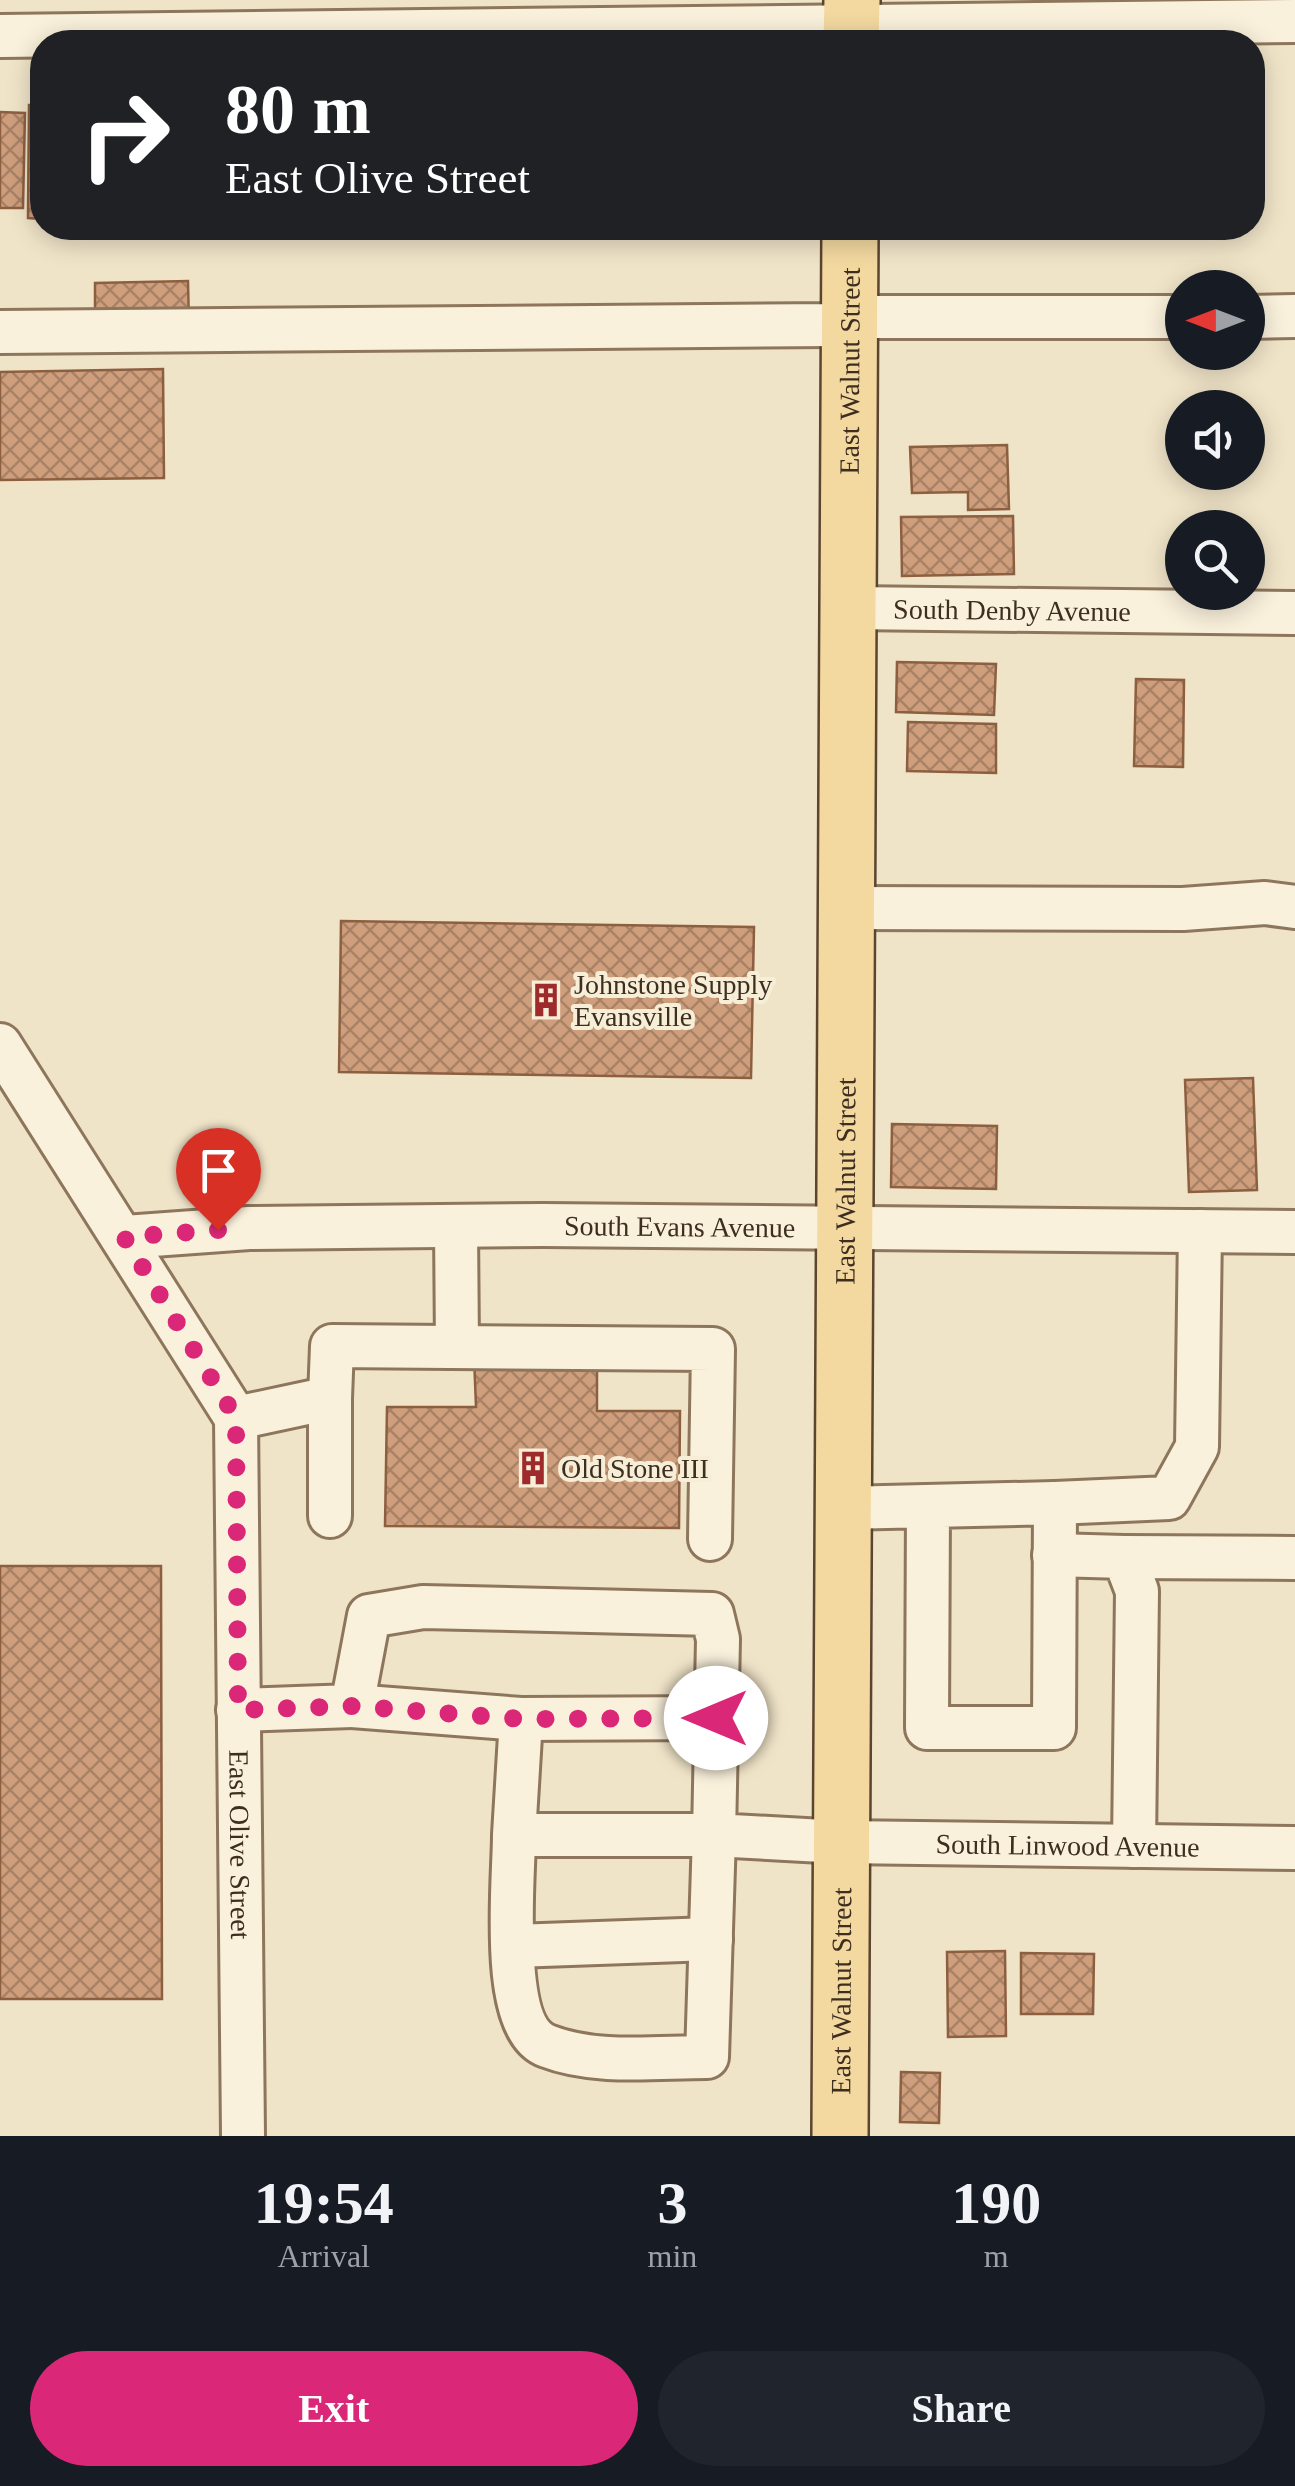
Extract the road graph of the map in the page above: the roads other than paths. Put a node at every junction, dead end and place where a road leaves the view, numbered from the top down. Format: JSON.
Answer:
{"nodes":[{"id":1,"x":1295,"y":22,"type":"edge"},
{"id":2,"x":851,"y":23,"type":"edge"},
{"id":3,"x":393,"y":30,"type":"edge"},
{"id":4,"x":0,"y":36,"type":"edge"},
{"id":5,"x":30,"y":36,"type":"edge"},
{"id":6,"x":850,"y":240,"type":"edge"},
{"id":7,"x":1165,"y":316,"type":"edge"},
{"id":8,"x":1265,"y":316,"type":"edge"},
{"id":9,"x":1295,"y":316,"type":"edge"},
{"id":10,"x":850,"y":317,"type":"junction"},
{"id":11,"x":0,"y":332,"type":"edge"},
{"id":12,"x":850,"y":608,"type":"junction"},
{"id":13,"x":1295,"y":613,"type":"edge"},
{"id":14,"x":1295,"y":907,"type":"edge"},
{"id":15,"x":848,"y":908,"type":"junction"},
{"id":16,"x":0,"y":1044,"type":"edge"},
{"id":17,"x":456,"y":1226,"type":"junction"},
{"id":18,"x":844,"y":1226,"type":"junction"},
{"id":19,"x":1200,"y":1231,"type":"junction"},
{"id":20,"x":1295,"y":1232,"type":"edge"},
{"id":21,"x":124,"y":1237,"type":"junction"},
{"id":22,"x":456,"y":1347,"type":"junction"},
{"id":23,"x":330,"y":1398,"type":"junction"},
{"id":24,"x":236,"y":1418,"type":"junction"},
{"id":25,"x":1055,"y":1503,"type":"junction"},
{"id":26,"x":928,"y":1507,"type":"junction"},
{"id":27,"x":843,"y":1508,"type":"junction"},
{"id":28,"x":330,"y":1516,"type":"dead end"},
{"id":29,"x":710,"y":1539,"type":"dead end"},
{"id":30,"x":1054,"y":1555,"type":"junction"},
{"id":31,"x":1124,"y":1557,"type":"junction"},
{"id":32,"x":1295,"y":1558,"type":"edge"},
{"id":33,"x":352,"y":1706,"type":"junction"},
{"id":34,"x":238,"y":1710,"type":"junction"},
{"id":35,"x":716,"y":1718,"type":"junction"},
{"id":36,"x":522,"y":1719,"type":"junction"},
{"id":37,"x":714,"y":1834,"type":"junction"},
{"id":38,"x":514,"y":1835,"type":"junction"},
{"id":39,"x":841,"y":1842,"type":"junction"},
{"id":40,"x":1134,"y":1846,"type":"junction"},
{"id":41,"x":1295,"y":1848,"type":"edge"},
{"id":42,"x":710,"y":1939,"type":"junction"},
{"id":43,"x":514,"y":1946,"type":"junction"},
{"id":44,"x":244,"y":2136,"type":"edge"},
{"id":45,"x":840,"y":2136,"type":"edge"}],
"edges":[{"from":1,"to":2,"type":"street"},
{"from":2,"to":3,"type":"street"},
{"from":4,"to":5,"type":"street"},
{"from":6,"to":10,"type":"main road","name":"East Walnut Street"},
{"from":7,"to":10,"type":"street"},
{"from":8,"to":9,"type":"street"},
{"from":10,"to":11,"type":"street"},
{"from":10,"to":12,"type":"main road","name":"East Walnut Street"},
{"from":12,"to":13,"type":"street","name":"South Denby Avenue"},
{"from":12,"to":15,"type":"main road","name":"East Walnut Street"},
{"from":14,"to":15,"type":"street"},
{"from":15,"to":18,"type":"main road","name":"East Walnut Street"},
{"from":16,"to":21,"type":"street"},
{"from":17,"to":18,"type":"street","name":"South Evans Avenue"},
{"from":17,"to":21,"type":"street","name":"South Evans Avenue"},
{"from":17,"to":22,"type":"street"},
{"from":18,"to":19,"type":"street","name":"South Evans Avenue"},
{"from":18,"to":27,"type":"main road","name":"East Walnut Street"},
{"from":19,"to":20,"type":"street","name":"South Evans Avenue"},
{"from":19,"to":25,"type":"street"},
{"from":21,"to":24,"type":"street"},
{"from":22,"to":23,"type":"street"},
{"from":22,"to":29,"type":"street"},
{"from":23,"to":24,"type":"street"},
{"from":23,"to":28,"type":"street"},
{"from":24,"to":34,"type":"street","name":"East Olive Street"},
{"from":25,"to":26,"type":"street"},
{"from":25,"to":30,"type":"street"},
{"from":26,"to":27,"type":"street"},
{"from":26,"to":30,"type":"street"},
{"from":27,"to":39,"type":"main road","name":"East Walnut Street"},
{"from":30,"to":31,"type":"street"},
{"from":31,"to":32,"type":"street"},
{"from":31,"to":40,"type":"street"},
{"from":33,"to":34,"type":"street"},
{"from":33,"to":35,"type":"street"},
{"from":33,"to":36,"type":"street"},
{"from":34,"to":44,"type":"street","name":"East Olive Street"},
{"from":35,"to":36,"type":"street"},
{"from":35,"to":37,"type":"street"},
{"from":36,"to":38,"type":"street"},
{"from":37,"to":38,"type":"street","name":"South Linwood Avenue"},
{"from":37,"to":39,"type":"street","name":"South Linwood Avenue"},
{"from":37,"to":42,"type":"street"},
{"from":38,"to":43,"type":"street"},
{"from":39,"to":40,"type":"street","name":"South Linwood Avenue"},
{"from":39,"to":45,"type":"main road","name":"East Walnut Street"},
{"from":40,"to":41,"type":"street","name":"South Linwood Avenue"},
{"from":42,"to":43,"type":"street"},
{"from":42,"to":43,"type":"street"}]}
